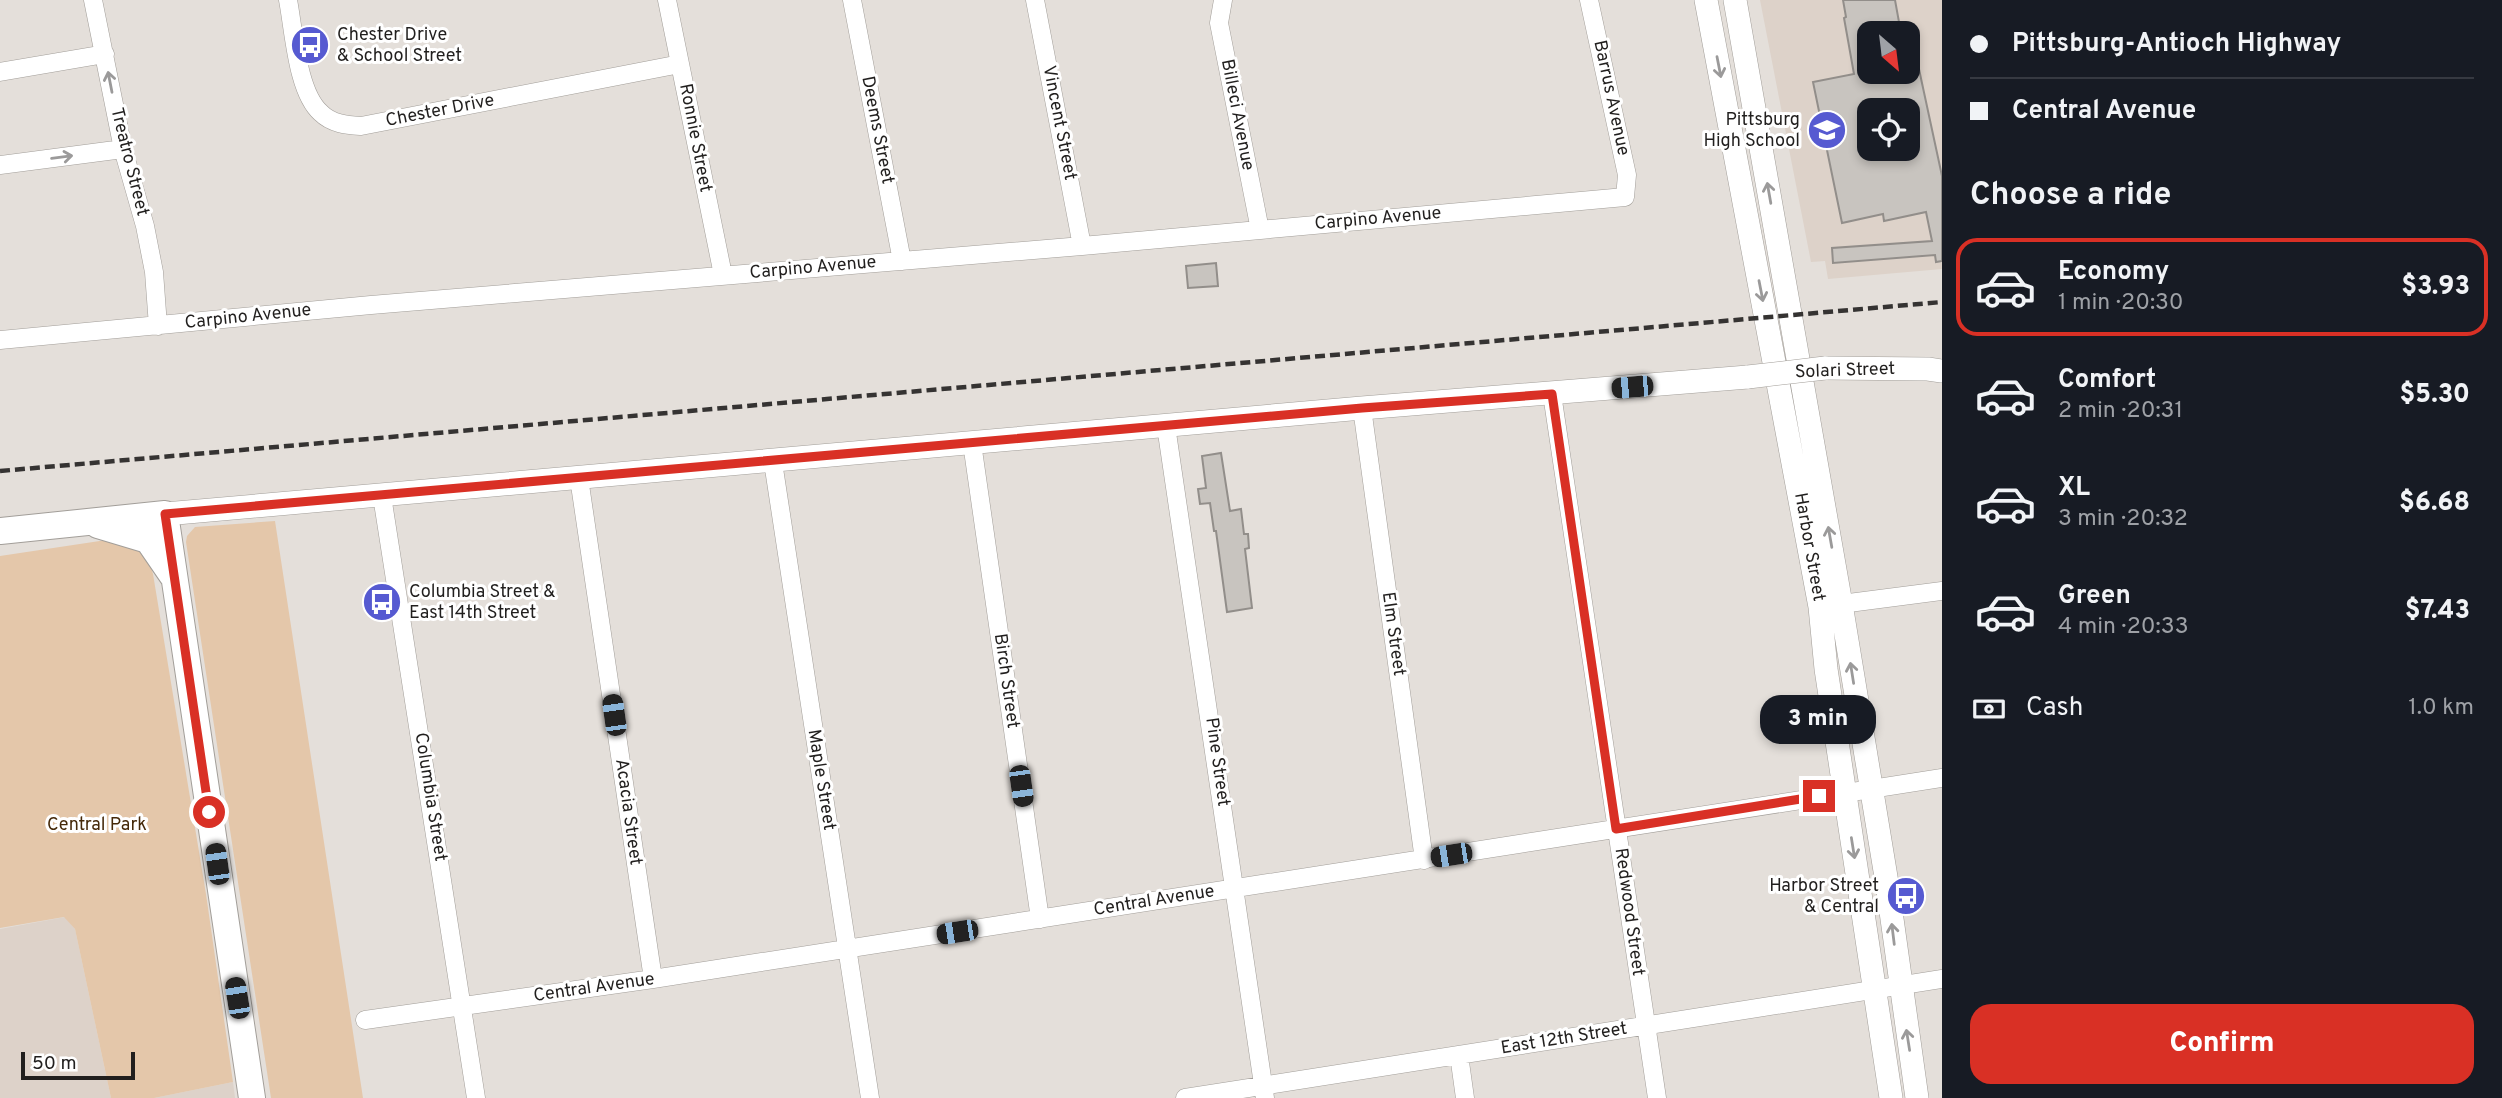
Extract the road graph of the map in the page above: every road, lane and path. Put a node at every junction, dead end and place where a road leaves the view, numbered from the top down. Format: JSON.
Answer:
{"nodes":[{"id":1,"x":93,"y":0,"type":"edge"},
{"id":2,"x":288,"y":0,"type":"edge"},
{"id":3,"x":667,"y":0,"type":"edge"},
{"id":4,"x":852,"y":0,"type":"edge"},
{"id":5,"x":1035,"y":0,"type":"edge"},
{"id":6,"x":1223,"y":0,"type":"edge"},
{"id":7,"x":1589,"y":0,"type":"edge"},
{"id":8,"x":1706,"y":0,"type":"edge"},
{"id":9,"x":1735,"y":0,"type":"edge"},
{"id":10,"x":105,"y":54,"type":"junction"},
{"id":11,"x":680,"y":64,"type":"junction"},
{"id":12,"x":0,"y":72,"type":"edge"},
{"id":13,"x":123,"y":149,"type":"junction"},
{"id":14,"x":0,"y":165,"type":"edge"},
{"id":15,"x":1625,"y":197,"type":"joint"},
{"id":16,"x":1260,"y":230,"type":"junction"},
{"id":17,"x":1082,"y":246,"type":"junction"},
{"id":18,"x":902,"y":261,"type":"junction"},
{"id":19,"x":723,"y":275,"type":"junction"},
{"id":20,"x":158,"y":326,"type":"junction"},
{"id":21,"x":0,"y":340,"type":"edge"},
{"id":22,"x":1942,"y":371,"type":"edge"},
{"id":23,"x":1552,"y":394,"type":"junction"},
{"id":24,"x":1362,"y":408,"type":"junction"},
{"id":25,"x":1166,"y":426,"type":"junction"},
{"id":26,"x":972,"y":443,"type":"junction"},
{"id":27,"x":773,"y":462,"type":"junction"},
{"id":28,"x":579,"y":478,"type":"junction"},
{"id":29,"x":382,"y":496,"type":"junction"},
{"id":30,"x":165,"y":514,"type":"junction"},
{"id":31,"x":86,"y":522,"type":"junction"},
{"id":32,"x":0,"y":531,"type":"edge"},
{"id":33,"x":176,"y":583,"type":"junction"},
{"id":34,"x":1942,"y":591,"type":"edge"},
{"id":35,"x":1841,"y":604,"type":"junction"},
{"id":36,"x":1942,"y":778,"type":"edge"},
{"id":37,"x":1871,"y":789,"type":"junction"},
{"id":38,"x":1844,"y":792,"type":"junction"},
{"id":39,"x":1616,"y":829,"type":"junction"},
{"id":40,"x":1424,"y":860,"type":"junction"},
{"id":41,"x":1235,"y":888,"type":"junction"},
{"id":42,"x":1040,"y":919,"type":"junction"},
{"id":43,"x":847,"y":949,"type":"junction"},
{"id":44,"x":653,"y":979,"type":"junction"},
{"id":45,"x":1942,"y":979,"type":"edge"},
{"id":46,"x":1900,"y":985,"type":"junction"},
{"id":47,"x":1875,"y":989,"type":"junction"},
{"id":48,"x":463,"y":1007,"type":"junction"},
{"id":49,"x":365,"y":1020,"type":"dead end"},
{"id":50,"x":1646,"y":1026,"type":"junction"},
{"id":51,"x":1459,"y":1055,"type":"junction"},
{"id":52,"x":1264,"y":1092,"type":"edge"},
{"id":53,"x":252,"y":1098,"type":"edge"},
{"id":54,"x":476,"y":1098,"type":"edge"},
{"id":55,"x":870,"y":1098,"type":"edge"},
{"id":56,"x":1185,"y":1098,"type":"edge"},
{"id":57,"x":1465,"y":1098,"type":"edge"},
{"id":58,"x":1657,"y":1098,"type":"edge"},
{"id":59,"x":1891,"y":1098,"type":"edge"},
{"id":60,"x":1917,"y":1098,"type":"edge"}],
"edges":[{"from":1,"to":10,"type":"street","name":"Treatro Street"},
{"from":2,"to":11,"type":"street","name":"Chester Drive"},
{"from":3,"to":11,"type":"street","name":"Ronnie Street"},
{"from":4,"to":18,"type":"street","name":"Deems Street"},
{"from":5,"to":17,"type":"street","name":"Vincent Street"},
{"from":6,"to":16,"type":"street","name":"Billeci Avenue"},
{"from":7,"to":15,"type":"street","name":"Barrus Avenue"},
{"from":8,"to":38,"type":"street","name":"Harbor Street","one_way":true},
{"from":35,"to":9,"type":"street","name":"Harbor Street","one_way":true},
{"from":10,"to":12,"type":"street"},
{"from":13,"to":10,"type":"street","name":"Treatro Street","one_way":true},
{"from":11,"to":19,"type":"street","name":"Ronnie Street"},
{"from":14,"to":13,"type":"street","one_way":true},
{"from":13,"to":20,"type":"street","name":"Treatro Street"},
{"from":15,"to":16,"type":"street","name":"Carpino Avenue"},
{"from":16,"to":17,"type":"street","name":"Carpino Avenue"},
{"from":17,"to":18,"type":"street","name":"Carpino Avenue"},
{"from":18,"to":19,"type":"street","name":"Carpino Avenue"},
{"from":19,"to":20,"type":"street","name":"Carpino Avenue"},
{"from":20,"to":21,"type":"street","name":"Carpino Avenue"},
{"from":22,"to":23,"type":"street","name":"Solari Street","bridge":true},
{"from":23,"to":24,"type":"street","name":"Solari Street"},
{"from":23,"to":39,"type":"street","name":"Redwood Street"},
{"from":24,"to":25,"type":"street","name":"Solari Street"},
{"from":24,"to":40,"type":"street","name":"Elm Street"},
{"from":25,"to":26,"type":"street","name":"Solari Street"},
{"from":25,"to":41,"type":"street","name":"Pine Street"},
{"from":26,"to":27,"type":"street","name":"Solari Street"},
{"from":26,"to":42,"type":"street","name":"Birch Street"},
{"from":27,"to":28,"type":"street","name":"Solari Street"},
{"from":27,"to":43,"type":"street","name":"Maple Street"},
{"from":28,"to":29,"type":"street","name":"Solari Street"},
{"from":28,"to":44,"type":"street","name":"Acacia Street"},
{"from":29,"to":30,"type":"street","name":"Solari Street"},
{"from":29,"to":48,"type":"street","name":"Columbia Street"},
{"from":30,"to":31,"type":"main road"},
{"from":30,"to":33,"type":"main road"},
{"from":31,"to":32,"type":"main road"},
{"from":31,"to":33,"type":"main road"},
{"from":33,"to":53,"type":"main road"},
{"from":34,"to":35,"type":"street"},
{"from":37,"to":35,"type":"street","name":"Harbor Street","one_way":true},
{"from":36,"to":37,"type":"street","name":"Central Avenue"},
{"from":37,"to":38,"type":"street","name":"Central Avenue"},
{"from":46,"to":37,"type":"street","name":"Harbor Street","one_way":true},
{"from":38,"to":39,"type":"street","name":"Central Avenue"},
{"from":38,"to":47,"type":"street","name":"Harbor Street","one_way":true},
{"from":39,"to":40,"type":"street","name":"Central Avenue"},
{"from":39,"to":50,"type":"street","name":"Redwood Street"},
{"from":40,"to":41,"type":"street","name":"Central Avenue"},
{"from":41,"to":42,"type":"street","name":"Central Avenue"},
{"from":41,"to":52,"type":"street","name":"Pine Street"},
{"from":42,"to":43,"type":"street","name":"Central Avenue"},
{"from":43,"to":44,"type":"street","name":"Central Avenue"},
{"from":43,"to":55,"type":"street","name":"Maple Street"},
{"from":44,"to":48,"type":"street","name":"Central Avenue"},
{"from":45,"to":46,"type":"street","name":"East 12th Street"},
{"from":46,"to":47,"type":"street","name":"East 12th Street"},
{"from":60,"to":46,"type":"street","name":"Harbor Street","one_way":true},
{"from":47,"to":50,"type":"street","name":"East 12th Street"},
{"from":47,"to":59,"type":"street","name":"Harbor Street"},
{"from":48,"to":49,"type":"street","name":"Central Avenue"},
{"from":48,"to":54,"type":"street","name":"Columbia Street"},
{"from":50,"to":51,"type":"street","name":"East 12th Street"},
{"from":50,"to":58,"type":"street","name":"Redwood Street"},
{"from":51,"to":52,"type":"street","name":"East 12th Street"},
{"from":51,"to":57,"type":"street"},
{"from":52,"to":56,"type":"street","name":"East 12th Street"}]}
